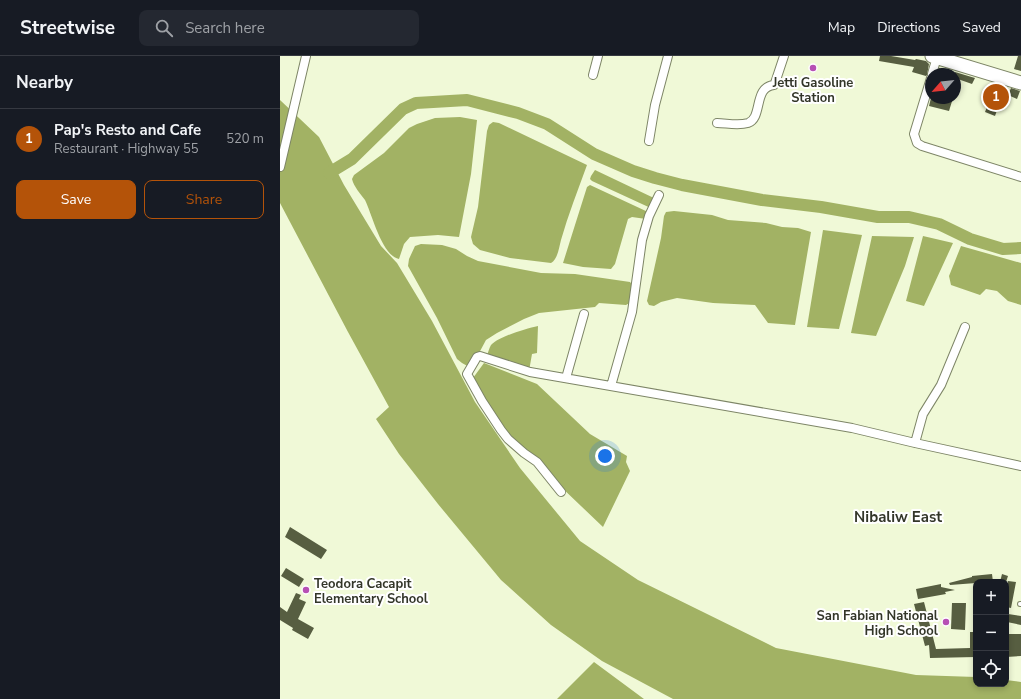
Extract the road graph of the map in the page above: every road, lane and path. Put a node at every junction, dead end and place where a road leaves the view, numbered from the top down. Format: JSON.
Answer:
{"nodes":[{"id":1,"x":306,"y":56,"type":"edge"},
{"id":2,"x":598,"y":56,"type":"edge"},
{"id":3,"x":668,"y":56,"type":"edge"},
{"id":4,"x":784,"y":56,"type":"edge"},
{"id":5,"x":935,"y":57,"type":"edge"},
{"id":6,"x":933,"y":68,"type":"edge"},
{"id":7,"x":593,"y":75,"type":"dead end"},
{"id":8,"x":1021,"y":83,"type":"edge"},
{"id":9,"x":925,"y":98,"type":"edge"},
{"id":10,"x":717,"y":123,"type":"dead end"},
{"id":11,"x":649,"y":141,"type":"dead end"},
{"id":12,"x":280,"y":167,"type":"edge"},
{"id":13,"x":1021,"y":177,"type":"edge"},
{"id":14,"x":659,"y":195,"type":"dead end"},
{"id":15,"x":584,"y":314,"type":"dead end"},
{"id":16,"x":965,"y":327,"type":"dead end"},
{"id":17,"x":566,"y":378,"type":"junction"},
{"id":18,"x":611,"y":386,"type":"junction"},
{"id":19,"x":915,"y":443,"type":"junction"},
{"id":20,"x":1021,"y":466,"type":"edge"},
{"id":21,"x":561,"y":492,"type":"dead end"}],
"edges":[{"from":1,"to":12,"type":"street"},
{"from":2,"to":7,"type":"street"},
{"from":3,"to":11,"type":"street"},
{"from":4,"to":10,"type":"street"},
{"from":5,"to":6,"type":"street"},
{"from":5,"to":8,"type":"highway"},
{"from":9,"to":13,"type":"street"},
{"from":14,"to":18,"type":"street"},
{"from":15,"to":17,"type":"street"},
{"from":16,"to":19,"type":"street"},
{"from":17,"to":18,"type":"street"},
{"from":17,"to":21,"type":"street"},
{"from":18,"to":19,"type":"street"},
{"from":19,"to":20,"type":"street"}]}
